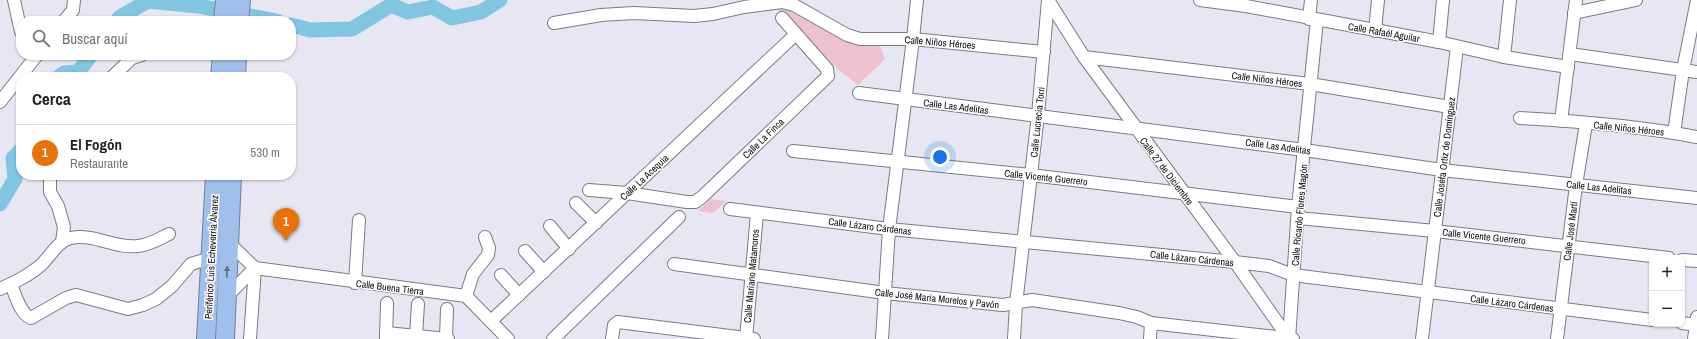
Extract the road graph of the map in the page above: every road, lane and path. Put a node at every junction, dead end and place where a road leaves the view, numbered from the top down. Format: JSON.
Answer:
{"nodes":[{"id":1,"x":14,"y":0,"type":"edge"},
{"id":2,"x":225,"y":0,"type":"edge"},
{"id":3,"x":241,"y":0,"type":"edge"},
{"id":4,"x":916,"y":0,"type":"edge"},
{"id":5,"x":1048,"y":0,"type":"edge"},
{"id":6,"x":1204,"y":0,"type":"edge"},
{"id":7,"x":1311,"y":0,"type":"edge"},
{"id":8,"x":1378,"y":0,"type":"edge"},
{"id":9,"x":1443,"y":0,"type":"edge"},
{"id":10,"x":1510,"y":0,"type":"edge"},
{"id":11,"x":1576,"y":0,"type":"edge"},
{"id":12,"x":1636,"y":0,"type":"edge"},
{"id":13,"x":1246,"y":3,"type":"edge"},
{"id":14,"x":74,"y":5,"type":"edge"},
{"id":15,"x":1696,"y":6,"type":"edge"},
{"id":16,"x":1574,"y":13,"type":"junction"},
{"id":17,"x":18,"y":16,"type":"edge"},
{"id":18,"x":67,"y":16,"type":"edge"},
{"id":19,"x":223,"y":16,"type":"edge"},
{"id":20,"x":239,"y":16,"type":"edge"},
{"id":21,"x":782,"y":18,"type":"dead end"},
{"id":22,"x":1313,"y":20,"type":"junction"},
{"id":23,"x":554,"y":23,"type":"dead end"},
{"id":24,"x":1375,"y":31,"type":"junction"},
{"id":25,"x":796,"y":34,"type":"junction"},
{"id":26,"x":914,"y":39,"type":"junction"},
{"id":27,"x":1439,"y":42,"type":"junction"},
{"id":28,"x":1457,"y":47,"type":"junction"},
{"id":29,"x":1044,"y":52,"type":"junction"},
{"id":30,"x":1570,"y":54,"type":"junction"},
{"id":31,"x":1084,"y":57,"type":"junction"},
{"id":32,"x":1504,"y":57,"type":"junction"},
{"id":33,"x":27,"y":60,"type":"edge"},
{"id":34,"x":130,"y":60,"type":"edge"},
{"id":35,"x":222,"y":60,"type":"edge"},
{"id":36,"x":237,"y":60,"type":"edge"},
{"id":37,"x":1568,"y":67,"type":"junction"},
{"id":38,"x":1683,"y":70,"type":"junction"},
{"id":39,"x":19,"y":72,"type":"edge"},
{"id":40,"x":117,"y":72,"type":"edge"},
{"id":41,"x":220,"y":72,"type":"edge"},
{"id":42,"x":236,"y":72,"type":"edge"},
{"id":43,"x":1697,"y":72,"type":"edge"},
{"id":44,"x":16,"y":77,"type":"edge"},
{"id":45,"x":1310,"y":84,"type":"junction"},
{"id":46,"x":859,"y":93,"type":"dead end"},
{"id":47,"x":905,"y":100,"type":"junction"},
{"id":48,"x":0,"y":102,"type":"edge"},
{"id":49,"x":1450,"y":106,"type":"junction"},
{"id":50,"x":1038,"y":115,"type":"junction"},
{"id":51,"x":1520,"y":118,"type":"dead end"},
{"id":52,"x":1561,"y":120,"type":"junction"},
{"id":53,"x":1586,"y":124,"type":"junction"},
{"id":54,"x":1134,"y":128,"type":"junction"},
{"id":55,"x":1674,"y":133,"type":"junction"},
{"id":56,"x":1697,"y":137,"type":"edge"},
{"id":57,"x":1304,"y":150,"type":"junction"},
{"id":58,"x":793,"y":151,"type":"dead end"},
{"id":59,"x":897,"y":161,"type":"junction"},
{"id":60,"x":1442,"y":170,"type":"junction"},
{"id":61,"x":1031,"y":175,"type":"junction"},
{"id":62,"x":50,"y":180,"type":"edge"},
{"id":63,"x":215,"y":180,"type":"edge"},
{"id":64,"x":232,"y":180,"type":"edge"},
{"id":65,"x":1576,"y":185,"type":"junction"},
{"id":66,"x":589,"y":190,"type":"dead end"},
{"id":67,"x":627,"y":193,"type":"junction"},
{"id":68,"x":1184,"y":193,"type":"junction"},
{"id":69,"x":1697,"y":198,"type":"edge"},
{"id":70,"x":576,"y":203,"type":"dead end"},
{"id":71,"x":730,"y":209,"type":"dead end"},
{"id":72,"x":757,"y":212,"type":"junction"},
{"id":73,"x":1298,"y":212,"type":"junction"},
{"id":74,"x":679,"y":217,"type":"dead end"},
{"id":75,"x":359,"y":220,"type":"dead end"},
{"id":76,"x":596,"y":223,"type":"junction"},
{"id":77,"x":550,"y":226,"type":"dead end"},
{"id":78,"x":889,"y":229,"type":"junction"},
{"id":79,"x":1435,"y":231,"type":"junction"},
{"id":80,"x":169,"y":234,"type":"dead end"},
{"id":81,"x":484,"y":237,"type":"dead end"},
{"id":82,"x":1023,"y":241,"type":"junction"},
{"id":83,"x":62,"y":242,"type":"junction"},
{"id":84,"x":228,"y":243,"type":"junction"},
{"id":85,"x":1568,"y":246,"type":"junction"},
{"id":86,"x":569,"y":248,"type":"junction"},
{"id":87,"x":525,"y":251,"type":"dead end"},
{"id":88,"x":1649,"y":256,"type":"edge"},
{"id":89,"x":211,"y":258,"type":"junction"},
{"id":90,"x":1685,"y":260,"type":"edge"},
{"id":91,"x":1697,"y":261,"type":"edge"},
{"id":92,"x":1235,"y":262,"type":"junction"},
{"id":93,"x":674,"y":264,"type":"dead end"},
{"id":94,"x":255,"y":268,"type":"junction"},
{"id":95,"x":544,"y":272,"type":"junction"},
{"id":96,"x":752,"y":274,"type":"junction"},
{"id":97,"x":501,"y":275,"type":"dead end"},
{"id":98,"x":1293,"y":275,"type":"junction"},
{"id":99,"x":355,"y":283,"type":"junction"},
{"id":100,"x":5,"y":286,"type":"edge"},
{"id":101,"x":1428,"y":292,"type":"junction"},
{"id":102,"x":885,"y":293,"type":"junction"},
{"id":103,"x":519,"y":295,"type":"junction"},
{"id":104,"x":466,"y":296,"type":"junction"},
{"id":105,"x":226,"y":297,"type":"junction"},
{"id":106,"x":387,"y":303,"type":"dead end"},
{"id":107,"x":418,"y":304,"type":"dead end"},
{"id":108,"x":1016,"y":304,"type":"junction"},
{"id":109,"x":447,"y":309,"type":"dead end"},
{"id":110,"x":1561,"y":309,"type":"junction"},
{"id":111,"x":1649,"y":320,"type":"edge"},
{"id":112,"x":491,"y":321,"type":"junction"},
{"id":113,"x":1697,"y":322,"type":"edge"},
{"id":114,"x":1151,"y":323,"type":"junction"},
{"id":115,"x":1685,"y":323,"type":"edge"},
{"id":116,"x":386,"y":336,"type":"edge"},
{"id":117,"x":416,"y":336,"type":"junction"},
{"id":118,"x":206,"y":339,"type":"edge"},
{"id":119,"x":225,"y":339,"type":"edge"},
{"id":120,"x":250,"y":339,"type":"edge"},
{"id":121,"x":447,"y":339,"type":"edge"},
{"id":122,"x":508,"y":339,"type":"edge"},
{"id":123,"x":553,"y":339,"type":"edge"},
{"id":124,"x":612,"y":339,"type":"edge"},
{"id":125,"x":749,"y":339,"type":"edge"},
{"id":126,"x":882,"y":339,"type":"edge"},
{"id":127,"x":1014,"y":339,"type":"edge"},
{"id":128,"x":1150,"y":339,"type":"edge"},
{"id":129,"x":1290,"y":339,"type":"edge"},
{"id":130,"x":1422,"y":339,"type":"edge"},
{"id":131,"x":1557,"y":339,"type":"edge"},
{"id":132,"x":1694,"y":339,"type":"edge"}],
"edges":[{"from":1,"to":17,"type":"street"},
{"from":2,"to":19,"type":"highway"},
{"from":3,"to":20,"type":"highway"},
{"from":4,"to":26,"type":"street"},
{"from":5,"to":29,"type":"street","name":"Calle Lucrecia Torri"},
{"from":5,"to":31,"type":"street","name":"Calle 27 de Diciembre"},
{"from":6,"to":13,"type":"street","name":"Calle Rafaél Aguilar"},
{"from":7,"to":22,"type":"street","name":"Calle Ricardo Flores Magón"},
{"from":8,"to":24,"type":"street"},
{"from":9,"to":27,"type":"street"},
{"from":10,"to":32,"type":"street"},
{"from":11,"to":16,"type":"street"},
{"from":12,"to":16,"type":"street"},
{"from":13,"to":22,"type":"street","name":"Calle Rafaél Aguilar"},
{"from":14,"to":18,"type":"street"},
{"from":15,"to":38,"type":"street"},
{"from":16,"to":30,"type":"street"},
{"from":21,"to":25,"type":"street"},
{"from":22,"to":24,"type":"street","name":"Calle Rafaél Aguilar"},
{"from":22,"to":45,"type":"street","name":"Calle Ricardo Flores Magón"},
{"from":23,"to":26,"type":"street","name":"Calle Niños Héroes"},
{"from":24,"to":27,"type":"street","name":"Calle Rafaél Aguilar"},
{"from":25,"to":67,"type":"street","name":"Calle La Acequia"},
{"from":25,"to":67,"type":"street","name":"Calle La Finca"},
{"from":26,"to":29,"type":"street","name":"Calle Niños Héroes"},
{"from":26,"to":47,"type":"street"},
{"from":27,"to":28,"type":"street","name":"Calle Rafaél Aguilar"},
{"from":28,"to":32,"type":"street","name":"Calle Rafaél Aguilar"},
{"from":28,"to":49,"type":"street","name":"Calle Joséfa Ortiz de Domínguez"},
{"from":29,"to":50,"type":"street","name":"Calle Lucrecia Torri"},
{"from":30,"to":37,"type":"street"},
{"from":30,"to":38,"type":"street"},
{"from":31,"to":45,"type":"street","name":"Calle Niños Héroes"},
{"from":31,"to":54,"type":"street","name":"Calle 27 de Diciembre"},
{"from":32,"to":37,"type":"street","name":"Calle Rafaél Aguilar"},
{"from":33,"to":39,"type":"street"},
{"from":34,"to":40,"type":"street"},
{"from":35,"to":41,"type":"highway"},
{"from":36,"to":42,"type":"highway"},
{"from":37,"to":52,"type":"street"},
{"from":38,"to":43,"type":"street"},
{"from":38,"to":55,"type":"street"},
{"from":44,"to":48,"type":"street"},
{"from":45,"to":49,"type":"street","name":"Calle Niños Héroes"},
{"from":45,"to":57,"type":"street","name":"Calle Ricardo Flores Magón"},
{"from":46,"to":47,"type":"street","name":"Calle Las Adelitas"},
{"from":47,"to":50,"type":"street","name":"Calle Las Adelitas"},
{"from":47,"to":59,"type":"street"},
{"from":49,"to":60,"type":"street","name":"Calle Joséfa Ortiz de Domínguez"},
{"from":50,"to":54,"type":"street","name":"Calle Las Adelitas"},
{"from":50,"to":61,"type":"street","name":"Calle Lucrecia Torri"},
{"from":51,"to":52,"type":"street","name":"Calle Niños Héroes"},
{"from":52,"to":53,"type":"street","name":"Calle Niños Héroes"},
{"from":53,"to":55,"type":"street","name":"Calle Niños Héroes"},
{"from":53,"to":65,"type":"street","name":"Calle José Martí"},
{"from":54,"to":57,"type":"street","name":"Calle Las Adelitas"},
{"from":54,"to":68,"type":"street","name":"Calle 27 de Diciembre"},
{"from":55,"to":56,"type":"street","name":"Calle Niños Héroes"},
{"from":57,"to":60,"type":"street","name":"Calle Las Adelitas"},
{"from":57,"to":73,"type":"street","name":"Calle Ricardo Flores Magón"},
{"from":58,"to":59,"type":"street","name":"Calle Vicente Guerrero"},
{"from":59,"to":61,"type":"street","name":"Calle Vicente Guerrero"},
{"from":59,"to":78,"type":"street"},
{"from":60,"to":65,"type":"street","name":"Calle Las Adelitas"},
{"from":60,"to":79,"type":"street","name":"Calle Joséfa Ortiz de Domínguez"},
{"from":61,"to":68,"type":"street","name":"Calle Vicente Guerrero"},
{"from":61,"to":82,"type":"street","name":"Calle Lucrecia Torri"},
{"from":62,"to":83,"type":"street"},
{"from":63,"to":89,"type":"highway","name":"Periférico Luis Echeverría Álvarez"},
{"from":64,"to":84,"type":"highway","name":"Periférico Luis Echeverría Álvarez"},
{"from":65,"to":69,"type":"street","name":"Calle Las Adelitas"},
{"from":65,"to":85,"type":"street","name":"Calle José Martí"},
{"from":66,"to":67,"type":"street"},
{"from":67,"to":76,"type":"street","name":"Calle La Acequia"},
{"from":68,"to":73,"type":"street","name":"Calle Vicente Guerrero"},
{"from":68,"to":92,"type":"street","name":"Calle 27 de Diciembre"},
{"from":70,"to":76,"type":"street"},
{"from":71,"to":72,"type":"street","name":"Calle Lázaro Cárdenas"},
{"from":72,"to":78,"type":"street","name":"Calle Lázaro Cárdenas"},
{"from":72,"to":96,"type":"street","name":"Calle Mariano Matamoros"},
{"from":73,"to":79,"type":"street","name":"Calle Vicente Guerrero"},
{"from":73,"to":98,"type":"street","name":"Calle Ricardo Flores Magón"},
{"from":74,"to":123,"type":"street"},
{"from":75,"to":99,"type":"street"},
{"from":76,"to":86,"type":"street","name":"Calle La Acequia"},
{"from":77,"to":86,"type":"street"},
{"from":78,"to":82,"type":"street","name":"Calle Lázaro Cárdenas"},
{"from":78,"to":102,"type":"street"},
{"from":79,"to":85,"type":"street","name":"Calle Vicente Guerrero"},
{"from":79,"to":101,"type":"street","name":"Calle Joséfa Ortiz de Domínguez"},
{"from":80,"to":83,"type":"street"},
{"from":81,"to":104,"type":"street"},
{"from":82,"to":92,"type":"street","name":"Calle Lázaro Cárdenas"},
{"from":82,"to":108,"type":"street","name":"Calle Lucrecia Torri"},
{"from":83,"to":100,"type":"street"},
{"from":84,"to":94,"type":"street"},
{"from":105,"to":84,"type":"highway","name":"Periférico Luis Echeverría Álvarez","one_way":true},
{"from":85,"to":88,"type":"street","name":"Calle Vicente Guerrero"},
{"from":85,"to":110,"type":"street","name":"Calle José Martí"},
{"from":86,"to":95,"type":"street","name":"Calle La Acequia"},
{"from":87,"to":95,"type":"street"},
{"from":89,"to":100,"type":"street"},
{"from":89,"to":118,"type":"highway","name":"Periférico Luis Echeverría Álvarez"},
{"from":90,"to":91,"type":"street"},
{"from":92,"to":98,"type":"street","name":"Calle Lázaro Cárdenas"},
{"from":92,"to":129,"type":"street","name":"Calle 27 de Diciembre"},
{"from":93,"to":96,"type":"street","name":"Calle José María Morelos y Pavón"},
{"from":94,"to":99,"type":"street","name":"Calle Buena Tierra"},
{"from":94,"to":105,"type":"street"},
{"from":94,"to":120,"type":"street"},
{"from":95,"to":103,"type":"street","name":"Calle La Acequia"},
{"from":96,"to":102,"type":"street","name":"Calle José María Morelos y Pavón"},
{"from":96,"to":125,"type":"street","name":"Calle Mariano Matamoros"},
{"from":97,"to":103,"type":"street"},
{"from":98,"to":101,"type":"street","name":"Calle Lázaro Cárdenas"},
{"from":98,"to":129,"type":"street","name":"Calle Ricardo Flores Magón"},
{"from":99,"to":104,"type":"street","name":"Calle Buena Tierra"},
{"from":101,"to":110,"type":"street","name":"Calle Lázaro Cárdenas"},
{"from":101,"to":130,"type":"street","name":"Calle Joséfa Ortiz de Domínguez"},
{"from":102,"to":108,"type":"street","name":"Calle José María Morelos y Pavón"},
{"from":102,"to":126,"type":"street"},
{"from":103,"to":112,"type":"street","name":"Calle La Acequia"},
{"from":104,"to":112,"type":"street"},
{"from":105,"to":119,"type":"highway","name":"Periférico Luis Echeverría Álvarez"},
{"from":106,"to":116,"type":"street"},
{"from":107,"to":117,"type":"street"},
{"from":108,"to":114,"type":"street","name":"Calle José María Morelos y Pavón"},
{"from":108,"to":127,"type":"street","name":"Calle Lucrecia Torri"},
{"from":109,"to":121,"type":"street"},
{"from":110,"to":111,"type":"street","name":"Calle Lázaro Cárdenas"},
{"from":110,"to":131,"type":"street","name":"Calle José Martí"},
{"from":112,"to":122,"type":"street"},
{"from":113,"to":115,"type":"street"},
{"from":113,"to":132,"type":"street"},
{"from":114,"to":128,"type":"street"},
{"from":114,"to":129,"type":"street","name":"Calle José María Morelos y Pavón"},
{"from":116,"to":117,"type":"street"},
{"from":117,"to":121,"type":"street"},
{"from":124,"to":125,"type":"street"}]}
